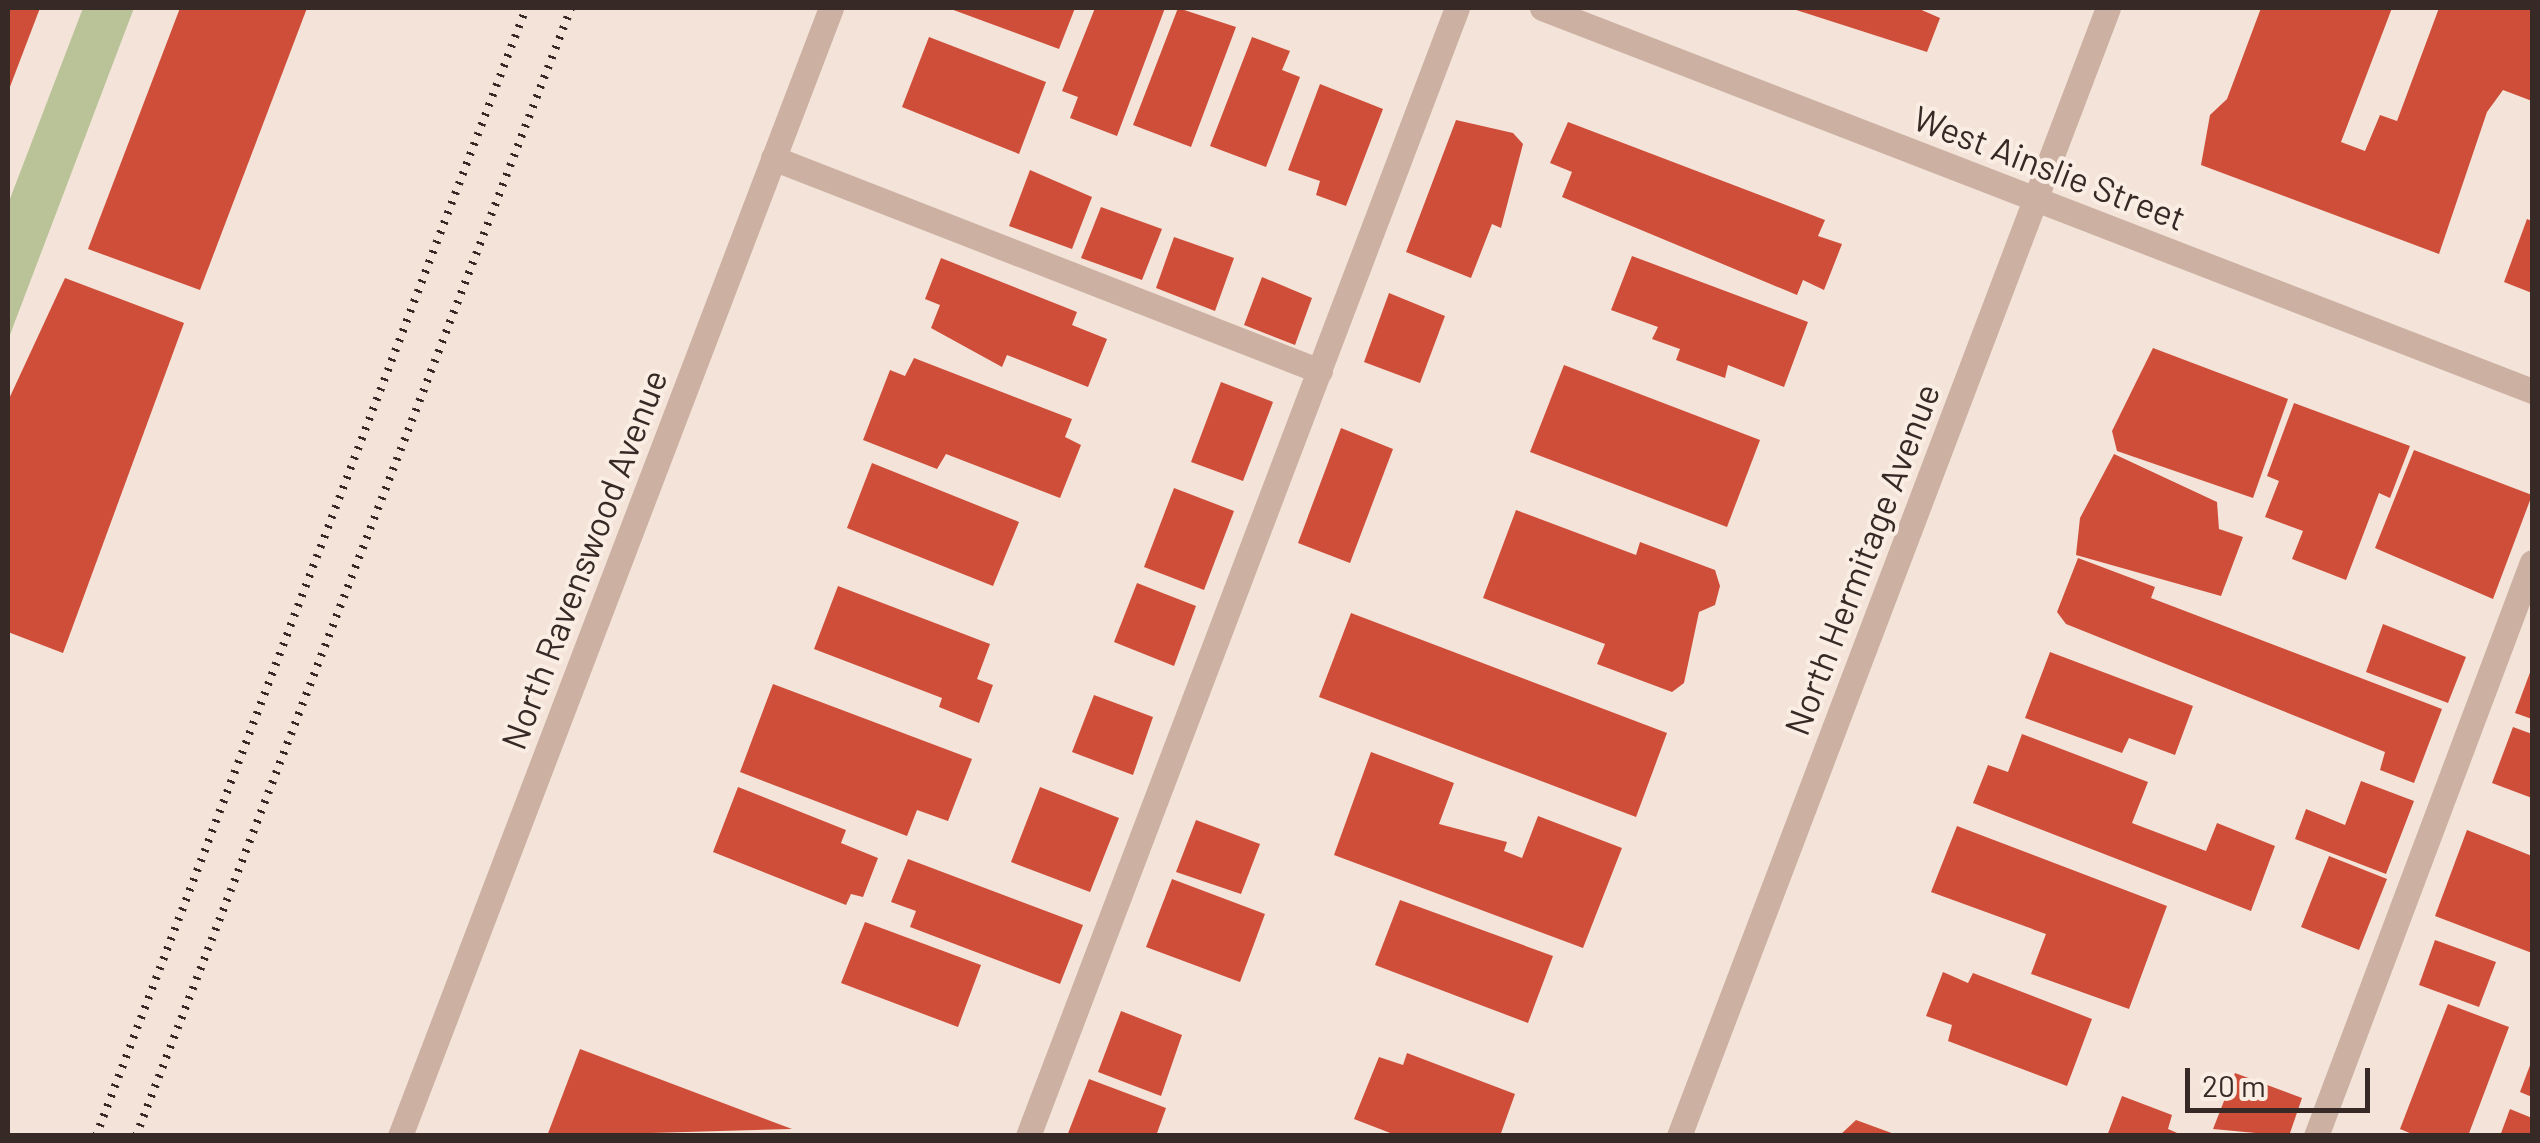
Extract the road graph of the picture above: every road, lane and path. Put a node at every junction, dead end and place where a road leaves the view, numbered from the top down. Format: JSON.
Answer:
{"nodes":[{"id":1,"x":831,"y":8,"type":"edge"},
{"id":2,"x":1457,"y":8,"type":"edge"},
{"id":3,"x":1542,"y":8,"type":"edge"},
{"id":4,"x":2108,"y":8,"type":"edge"},
{"id":5,"x":773,"y":158,"type":"junction"},
{"id":6,"x":2036,"y":199,"type":"junction"},
{"id":7,"x":1320,"y":371,"type":"junction"},
{"id":8,"x":2532,"y":391,"type":"edge"},
{"id":9,"x":2532,"y":562,"type":"edge"},
{"id":10,"x":400,"y":1136,"type":"edge"},
{"id":11,"x":1028,"y":1136,"type":"edge"},
{"id":12,"x":1680,"y":1136,"type":"edge"},
{"id":13,"x":2316,"y":1136,"type":"edge"}],
"edges":[{"from":1,"to":5,"type":"street","name":"North Ravenswood Avenue"},
{"from":2,"to":7,"type":"street"},
{"from":3,"to":6,"type":"street","name":"West Ainslie Street"},
{"from":4,"to":6,"type":"street","name":"North Hermitage Avenue"},
{"from":5,"to":7,"type":"street"},
{"from":5,"to":10,"type":"street","name":"North Ravenswood Avenue"},
{"from":6,"to":8,"type":"street","name":"West Ainslie Street"},
{"from":6,"to":12,"type":"street","name":"North Hermitage Avenue"},
{"from":7,"to":11,"type":"street"},
{"from":9,"to":13,"type":"street"}]}
